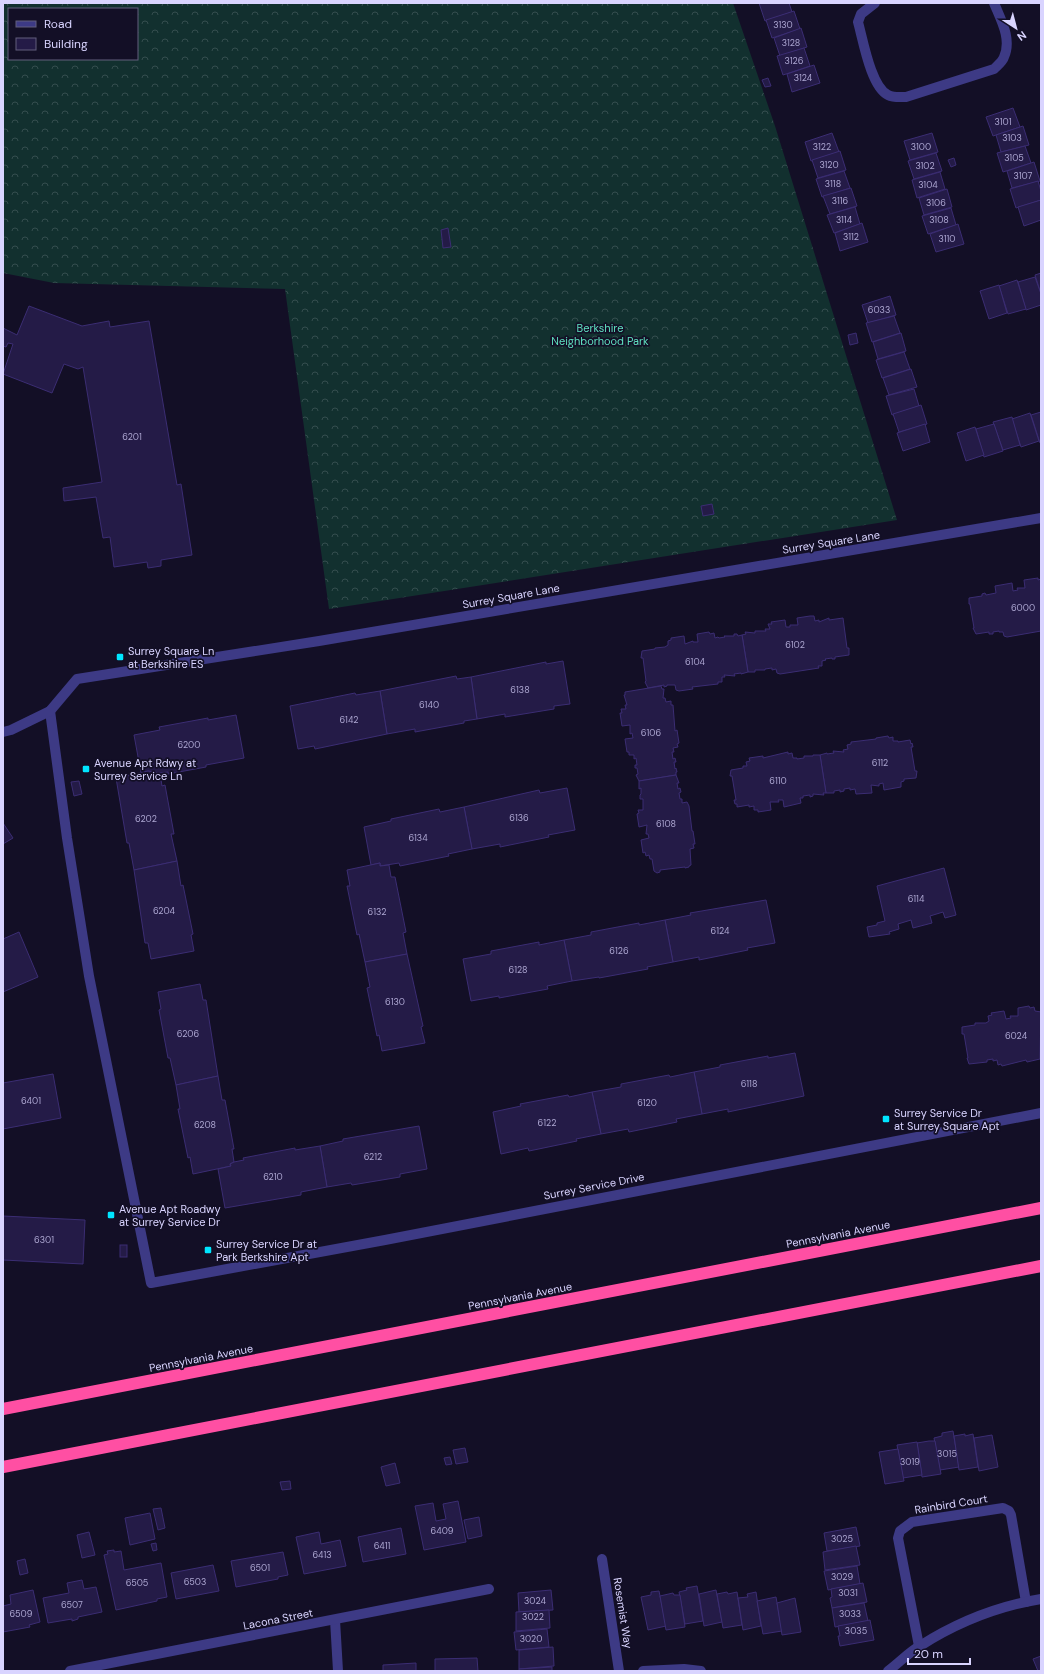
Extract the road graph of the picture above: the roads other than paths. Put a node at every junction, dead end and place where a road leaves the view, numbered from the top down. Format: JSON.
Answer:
{"nodes":[{"id":1,"x":875,"y":3,"type":"edge"},
{"id":2,"x":994,"y":3,"type":"edge"},
{"id":3,"x":1041,"y":518,"type":"edge"},
{"id":4,"x":50,"y":711,"type":"junction"},
{"id":5,"x":3,"y":732,"type":"edge"},
{"id":6,"x":1041,"y":1113,"type":"edge"},
{"id":7,"x":1041,"y":1208,"type":"edge"},
{"id":8,"x":1041,"y":1266,"type":"edge"},
{"id":9,"x":3,"y":1409,"type":"edge"},
{"id":10,"x":3,"y":1467,"type":"edge"},
{"id":11,"x":602,"y":1559,"type":"dead end"},
{"id":12,"x":489,"y":1589,"type":"dead end"},
{"id":13,"x":1041,"y":1599,"type":"edge"},
{"id":14,"x":1026,"y":1602,"type":"junction"},
{"id":15,"x":335,"y":1620,"type":"junction"},
{"id":16,"x":919,"y":1646,"type":"junction"},
{"id":17,"x":70,"y":1671,"type":"edge"},
{"id":18,"x":338,"y":1671,"type":"edge"},
{"id":19,"x":620,"y":1671,"type":"edge"},
{"id":20,"x":643,"y":1671,"type":"edge"},
{"id":21,"x":701,"y":1671,"type":"edge"},
{"id":22,"x":888,"y":1671,"type":"edge"}],
"edges":[{"from":1,"to":2,"type":"street"},
{"from":3,"to":4,"type":"street","name":"Surrey Square Lane"},
{"from":4,"to":5,"type":"street","name":"Surrey Square Lane"},
{"from":4,"to":6,"type":"street","name":"Surrey Service Drive"},
{"from":7,"to":9,"type":"highway","name":"Pennsylvania Avenue"},
{"from":8,"to":10,"type":"highway"},
{"from":11,"to":19,"type":"street","name":"Rosemist Way"},
{"from":12,"to":15,"type":"street","name":"Lacona Street"},
{"from":13,"to":14,"type":"street"},
{"from":14,"to":16,"type":"street"},
{"from":14,"to":16,"type":"street","name":"Rainbird Court"},
{"from":15,"to":17,"type":"street","name":"Lacona Street"},
{"from":15,"to":18,"type":"street"},
{"from":16,"to":22,"type":"street"},
{"from":20,"to":21,"type":"street"}]}
